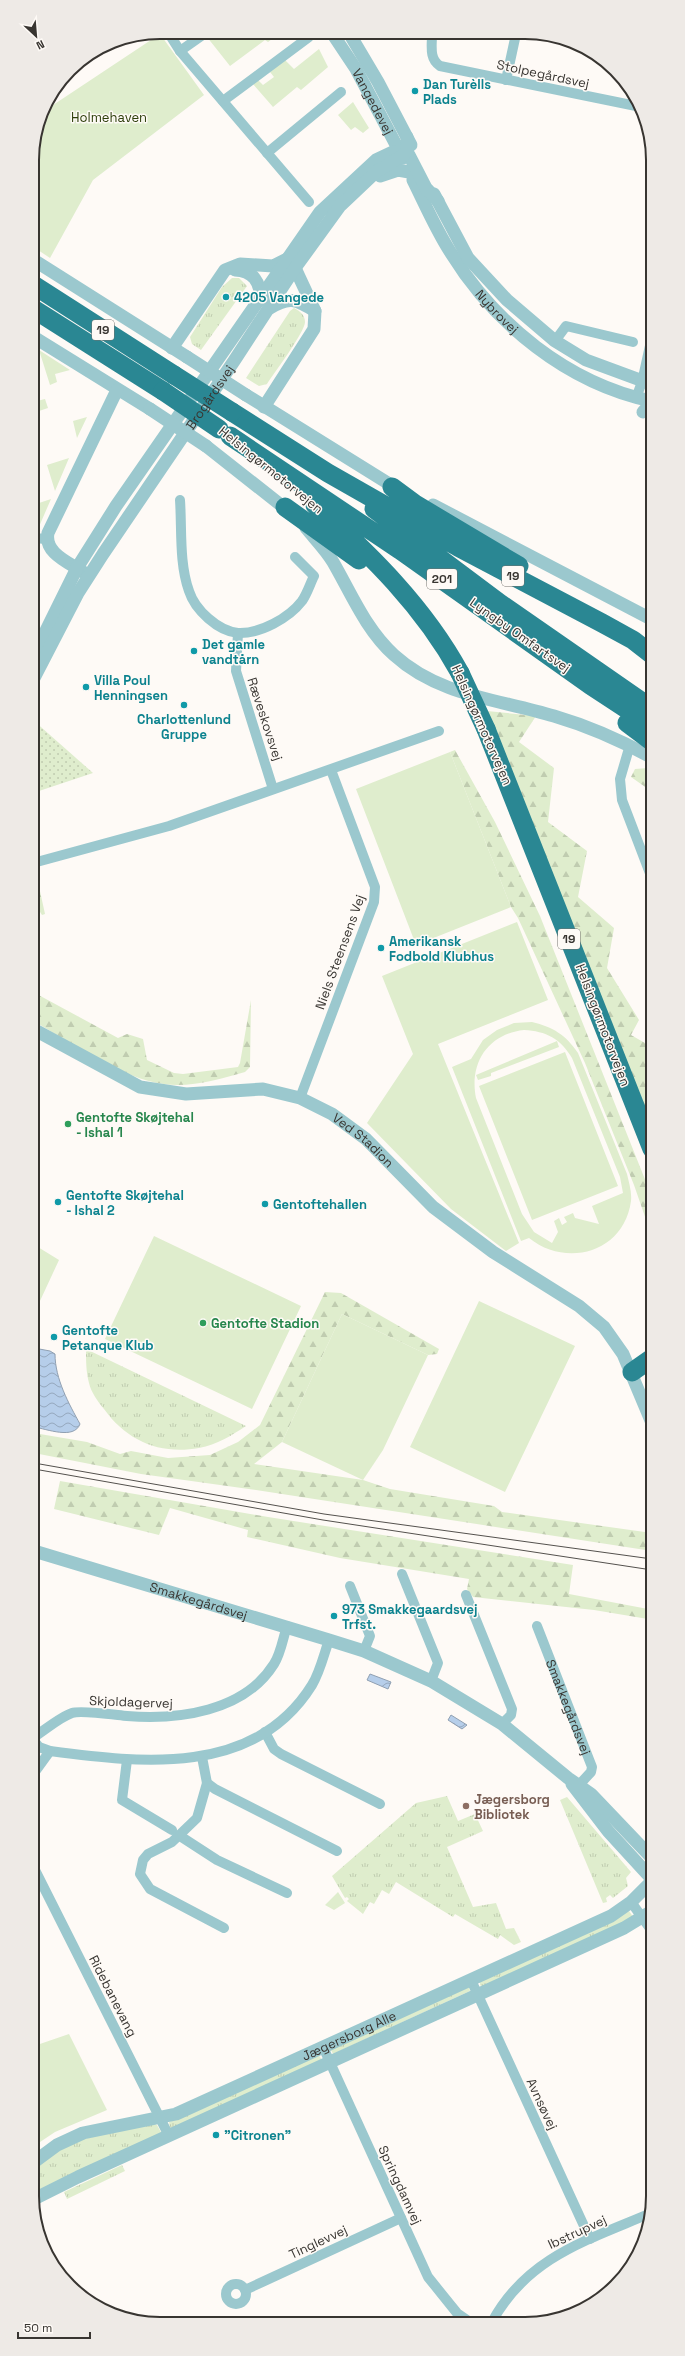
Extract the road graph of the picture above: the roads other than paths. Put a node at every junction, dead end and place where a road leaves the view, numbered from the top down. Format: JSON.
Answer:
{"nodes":[{"id":1,"x":173,"y":39,"type":"edge"},
{"id":2,"x":196,"y":39,"type":"edge"},
{"id":3,"x":306,"y":39,"type":"edge"},
{"id":4,"x":336,"y":39,"type":"edge"},
{"id":5,"x":353,"y":39,"type":"edge"},
{"id":6,"x":432,"y":39,"type":"edge"},
{"id":7,"x":515,"y":39,"type":"edge"},
{"id":8,"x":180,"y":50,"type":"junction"},
{"id":9,"x":356,"y":69,"type":"junction"},
{"id":10,"x":506,"y":80,"type":"junction"},
{"id":11,"x":341,"y":92,"type":"dead end"},
{"id":12,"x":223,"y":101,"type":"junction"},
{"id":13,"x":632,"y":105,"type":"edge"},
{"id":14,"x":407,"y":137,"type":"junction"},
{"id":15,"x":267,"y":153,"type":"junction"},
{"id":16,"x":402,"y":153,"type":"junction"},
{"id":17,"x":382,"y":155,"type":"junction"},
{"id":18,"x":409,"y":172,"type":"junction"},
{"id":19,"x":356,"y":191,"type":"junction"},
{"id":20,"x":438,"y":201,"type":"junction"},
{"id":21,"x":309,"y":202,"type":"dead end"},
{"id":22,"x":39,"y":263,"type":"edge"},
{"id":23,"x":292,"y":263,"type":"junction"},
{"id":24,"x":468,"y":268,"type":"junction"},
{"id":25,"x":225,"y":270,"type":"junction"},
{"id":26,"x":39,"y":288,"type":"edge"},
{"id":27,"x":264,"y":304,"type":"junction"},
{"id":28,"x":315,"y":311,"type":"junction"},
{"id":29,"x":39,"y":312,"type":"edge"},
{"id":30,"x":39,"y":340,"type":"edge"},
{"id":31,"x":555,"y":341,"type":"junction"},
{"id":32,"x":633,"y":342,"type":"dead end"},
{"id":33,"x":172,"y":348,"type":"junction"},
{"id":34,"x":547,"y":355,"type":"junction"},
{"id":35,"x":117,"y":390,"type":"junction"},
{"id":36,"x":646,"y":396,"type":"edge"},
{"id":37,"x":264,"y":406,"type":"junction"},
{"id":38,"x":225,"y":432,"type":"junction"},
{"id":39,"x":328,"y":473,"type":"junction"},
{"id":40,"x":392,"y":487,"type":"junction"},
{"id":41,"x":180,"y":500,"type":"dead end"},
{"id":42,"x":285,"y":507,"type":"junction"},
{"id":43,"x":39,"y":538,"type":"edge"},
{"id":44,"x":47,"y":539,"type":"junction"},
{"id":45,"x":400,"y":550,"type":"junction"},
{"id":46,"x":295,"y":557,"type":"dead end"},
{"id":47,"x":77,"y":568,"type":"junction"},
{"id":48,"x":89,"y":576,"type":"junction"},
{"id":49,"x":646,"y":616,"type":"edge"},
{"id":50,"x":428,"y":621,"type":"junction"},
{"id":51,"x":238,"y":633,"type":"junction"},
{"id":52,"x":633,"y":640,"type":"junction"},
{"id":53,"x":39,"y":645,"type":"edge"},
{"id":54,"x":646,"y":650,"type":"edge"},
{"id":55,"x":39,"y":668,"type":"edge"},
{"id":56,"x":646,"y":705,"type":"edge"},
{"id":57,"x":646,"y":722,"type":"edge"},
{"id":58,"x":439,"y":731,"type":"dead end"},
{"id":59,"x":646,"y":737,"type":"edge"},
{"id":60,"x":630,"y":745,"type":"junction"},
{"id":61,"x":646,"y":754,"type":"edge"},
{"id":62,"x":331,"y":770,"type":"junction"},
{"id":63,"x":273,"y":789,"type":"junction"},
{"id":64,"x":39,"y":861,"type":"edge"},
{"id":65,"x":646,"y":863,"type":"edge"},
{"id":66,"x":39,"y":1032,"type":"edge"},
{"id":67,"x":300,"y":1098,"type":"junction"},
{"id":68,"x":646,"y":1134,"type":"edge"},
{"id":69,"x":646,"y":1362,"type":"edge"},
{"id":70,"x":646,"y":1368,"type":"edge"},
{"id":71,"x":632,"y":1372,"type":"junction"},
{"id":72,"x":646,"y":1408,"type":"edge"},
{"id":73,"x":39,"y":1552,"type":"edge"},
{"id":74,"x":402,"y":1574,"type":"dead end"},
{"id":75,"x":350,"y":1586,"type":"dead end"},
{"id":76,"x":466,"y":1594,"type":"dead end"},
{"id":77,"x":287,"y":1626,"type":"junction"},
{"id":78,"x":537,"y":1626,"type":"dead end"},
{"id":79,"x":329,"y":1640,"type":"junction"},
{"id":80,"x":364,"y":1651,"type":"junction"},
{"id":81,"x":431,"y":1681,"type":"junction"},
{"id":82,"x":502,"y":1724,"type":"junction"},
{"id":83,"x":265,"y":1732,"type":"junction"},
{"id":84,"x":39,"y":1734,"type":"edge"},
{"id":85,"x":39,"y":1747,"type":"edge"},
{"id":86,"x":50,"y":1751,"type":"junction"},
{"id":87,"x":202,"y":1757,"type":"junction"},
{"id":88,"x":126,"y":1760,"type":"junction"},
{"id":89,"x":39,"y":1766,"type":"edge"},
{"id":90,"x":568,"y":1778,"type":"junction"},
{"id":91,"x":207,"y":1783,"type":"junction"},
{"id":92,"x":579,"y":1786,"type":"junction"},
{"id":93,"x":380,"y":1804,"type":"dead end"},
{"id":94,"x":176,"y":1833,"type":"junction"},
{"id":95,"x":337,"y":1850,"type":"dead end"},
{"id":96,"x":646,"y":1852,"type":"edge"},
{"id":97,"x":646,"y":1873,"type":"edge"},
{"id":98,"x":39,"y":1878,"type":"edge"},
{"id":99,"x":646,"y":1886,"type":"edge"},
{"id":100,"x":287,"y":1893,"type":"dead end"},
{"id":101,"x":631,"y":1902,"type":"junction"},
{"id":102,"x":646,"y":1913,"type":"edge"},
{"id":103,"x":646,"y":1915,"type":"edge"},
{"id":104,"x":224,"y":1928,"type":"dead end"},
{"id":105,"x":471,"y":1980,"type":"junction"},
{"id":106,"x":478,"y":1995,"type":"junction"},
{"id":107,"x":323,"y":2047,"type":"junction"},
{"id":108,"x":330,"y":2062,"type":"junction"},
{"id":109,"x":160,"y":2118,"type":"junction"},
{"id":110,"x":169,"y":2136,"type":"junction"},
{"id":111,"x":39,"y":2158,"type":"edge"},
{"id":112,"x":39,"y":2197,"type":"edge"},
{"id":113,"x":644,"y":2216,"type":"edge"},
{"id":114,"x":401,"y":2218,"type":"junction"},
{"id":115,"x":590,"y":2239,"type":"junction"},
{"id":116,"x":245,"y":2290,"type":"dead end"},
{"id":117,"x":463,"y":2317,"type":"edge"},
{"id":118,"x":495,"y":2317,"type":"edge"}],
"edges":[{"from":1,"to":8,"type":"street"},
{"from":2,"to":8,"type":"street"},
{"from":3,"to":12,"type":"street"},
{"from":4,"to":9,"type":"street","name":"Vangedevej"},
{"from":5,"to":14,"type":"street","name":"Vangedevej"},
{"from":6,"to":10,"type":"street","name":"Stolpegårdsvej"},
{"from":7,"to":10,"type":"street"},
{"from":8,"to":12,"type":"street"},
{"from":9,"to":16,"type":"street","name":"Vangedevej"},
{"from":9,"to":17,"type":"street"},
{"from":10,"to":13,"type":"street","name":"Stolpegårdsvej"},
{"from":11,"to":15,"type":"street"},
{"from":12,"to":15,"type":"street"},
{"from":14,"to":16,"type":"street"},
{"from":14,"to":20,"type":"street","name":"Nybrovej"},
{"from":15,"to":21,"type":"street"},
{"from":16,"to":17,"type":"street"},
{"from":16,"to":18,"type":"street","name":"Vangedevej"},
{"from":16,"to":19,"type":"street","name":"Brogårdsvej"},
{"from":16,"to":20,"type":"street"},
{"from":17,"to":23,"type":"street","name":"Brogårdsvej"},
{"from":18,"to":19,"type":"street"},
{"from":18,"to":24,"type":"street","name":"Nybrovej"},
{"from":19,"to":23,"type":"street","name":"Brogårdsvej"},
{"from":20,"to":24,"type":"street","name":"Nybrovej"},
{"from":22,"to":33,"type":"street"},
{"from":23,"to":25,"type":"street"},
{"from":23,"to":27,"type":"street","name":"Brogårdsvej"},
{"from":23,"to":28,"type":"street"},
{"from":24,"to":31,"type":"street","name":"Nybrovej"},
{"from":24,"to":34,"type":"street","name":"Nybrovej"},
{"from":25,"to":27,"type":"street"},
{"from":25,"to":33,"type":"street"},
{"from":26,"to":39,"type":"highway","name":"Helsingørmotorvejen","number":"19","bridge":true},
{"from":27,"to":28,"type":"street"},
{"from":27,"to":47,"type":"street","name":"Brogårdsvej"},
{"from":27,"to":48,"type":"street","name":"Brogårdsvej"},
{"from":28,"to":37,"type":"street"},
{"from":29,"to":38,"type":"highway","name":"Helsingørmotorvejen","number":"19","bridge":true},
{"from":30,"to":35,"type":"street"},
{"from":31,"to":32,"type":"street"},
{"from":31,"to":34,"type":"street"},
{"from":31,"to":36,"type":"street","name":"Nybrovej"},
{"from":33,"to":37,"type":"street","bridge":true},
{"from":34,"to":36,"type":"street","name":"Nybrovej"},
{"from":35,"to":42,"type":"street","bridge":true},
{"from":35,"to":44,"type":"street"},
{"from":37,"to":40,"type":"street"},
{"from":38,"to":45,"type":"highway","name":"Lyngby Omfartsvej","number":"201"},
{"from":38,"to":50,"type":"highway","name":"Helsingørmotorvejen","number":"19"},
{"from":39,"to":52,"type":"highway","name":"Helsingørmotorvejen","number":"19"},
{"from":39,"to":56,"type":"highway","name":"Lyngby Omfartsvej","number":"201"},
{"from":40,"to":49,"type":"street"},
{"from":40,"to":52,"type":"highway"},
{"from":41,"to":51,"type":"street"},
{"from":42,"to":50,"type":"highway"},
{"from":42,"to":60,"type":"street"},
{"from":43,"to":44,"type":"street"},
{"from":44,"to":47,"type":"street"},
{"from":45,"to":57,"type":"highway","name":"Lyngby Omfartsvej","number":"201"},
{"from":45,"to":59,"type":"highway"},
{"from":46,"to":51,"type":"street"},
{"from":47,"to":48,"type":"street"},
{"from":47,"to":53,"type":"street","name":"Brogårdsvej"},
{"from":48,"to":55,"type":"street","name":"Brogårdsvej"},
{"from":50,"to":68,"type":"highway","name":"Helsingørmotorvejen","number":"19","bridge":true},
{"from":51,"to":63,"type":"street","name":"Ræveskovsvej"},
{"from":52,"to":54,"type":"highway","name":"Helsingørmotorvejen","number":"19"},
{"from":58,"to":62,"type":"street"},
{"from":60,"to":61,"type":"street"},
{"from":60,"to":65,"type":"street"},
{"from":62,"to":63,"type":"street"},
{"from":62,"to":67,"type":"street","name":"Niels Steensens Vej"},
{"from":63,"to":64,"type":"street"},
{"from":66,"to":67,"type":"street","name":"Ved Stadion"},
{"from":67,"to":71,"type":"street","name":"Ved Stadion"},
{"from":69,"to":71,"type":"highway"},
{"from":70,"to":71,"type":"highway"},
{"from":71,"to":72,"type":"street","name":"Ved Stadion"},
{"from":73,"to":77,"type":"street","name":"Smakkegårdsvej"},
{"from":74,"to":81,"type":"street"},
{"from":75,"to":80,"type":"street"},
{"from":76,"to":82,"type":"street"},
{"from":77,"to":79,"type":"street","name":"Smakkegårdsvej"},
{"from":77,"to":84,"type":"street","name":"Skjoldagervej"},
{"from":78,"to":92,"type":"street","name":"Smakkegårdsvej"},
{"from":79,"to":80,"type":"street","name":"Smakkegårdsvej"},
{"from":79,"to":83,"type":"street"},
{"from":80,"to":81,"type":"street","name":"Smakkegårdsvej"},
{"from":81,"to":82,"type":"street","name":"Smakkegårdsvej"},
{"from":82,"to":90,"type":"street","name":"Smakkegårdsvej"},
{"from":83,"to":87,"type":"street"},
{"from":83,"to":93,"type":"street"},
{"from":85,"to":86,"type":"street"},
{"from":86,"to":88,"type":"street"},
{"from":86,"to":89,"type":"street"},
{"from":87,"to":88,"type":"street"},
{"from":87,"to":91,"type":"street"},
{"from":88,"to":94,"type":"street"},
{"from":90,"to":92,"type":"street","name":"Smakkegårdsvej"},
{"from":90,"to":97,"type":"street","name":"Smakkegårdsvej"},
{"from":91,"to":94,"type":"street"},
{"from":91,"to":95,"type":"street"},
{"from":92,"to":96,"type":"street","name":"Smakkegårdsvej"},
{"from":94,"to":100,"type":"street"},
{"from":94,"to":104,"type":"street"},
{"from":98,"to":109,"type":"street","name":"Ridebanevang"},
{"from":99,"to":101,"type":"street","name":"Jægersborg Alle"},
{"from":101,"to":102,"type":"street"},
{"from":101,"to":105,"type":"street","name":"Jægersborg Alle"},
{"from":103,"to":106,"type":"street","name":"Jægersborg Alle"},
{"from":105,"to":106,"type":"street","name":"Avnsøvej"},
{"from":105,"to":107,"type":"street","name":"Jægersborg Alle"},
{"from":106,"to":108,"type":"street","name":"Jægersborg Alle"},
{"from":106,"to":115,"type":"street","name":"Avnsøvej"},
{"from":107,"to":108,"type":"street","name":"Springdamvej"},
{"from":107,"to":109,"type":"street","name":"Jægersborg Alle"},
{"from":108,"to":110,"type":"street","name":"Jægersborg Alle"},
{"from":108,"to":114,"type":"street","name":"Springdamvej"},
{"from":109,"to":110,"type":"street","name":"Ridebanevang"},
{"from":109,"to":111,"type":"street","name":"Jægersborg Alle"},
{"from":110,"to":112,"type":"street","name":"Jægersborg Alle"},
{"from":113,"to":115,"type":"street","name":"Ibstrupvej"},
{"from":114,"to":116,"type":"street","name":"Tinglevvej"},
{"from":114,"to":117,"type":"street","name":"Springdamvej"},
{"from":115,"to":118,"type":"street","name":"Ibstrupvej"}]}
